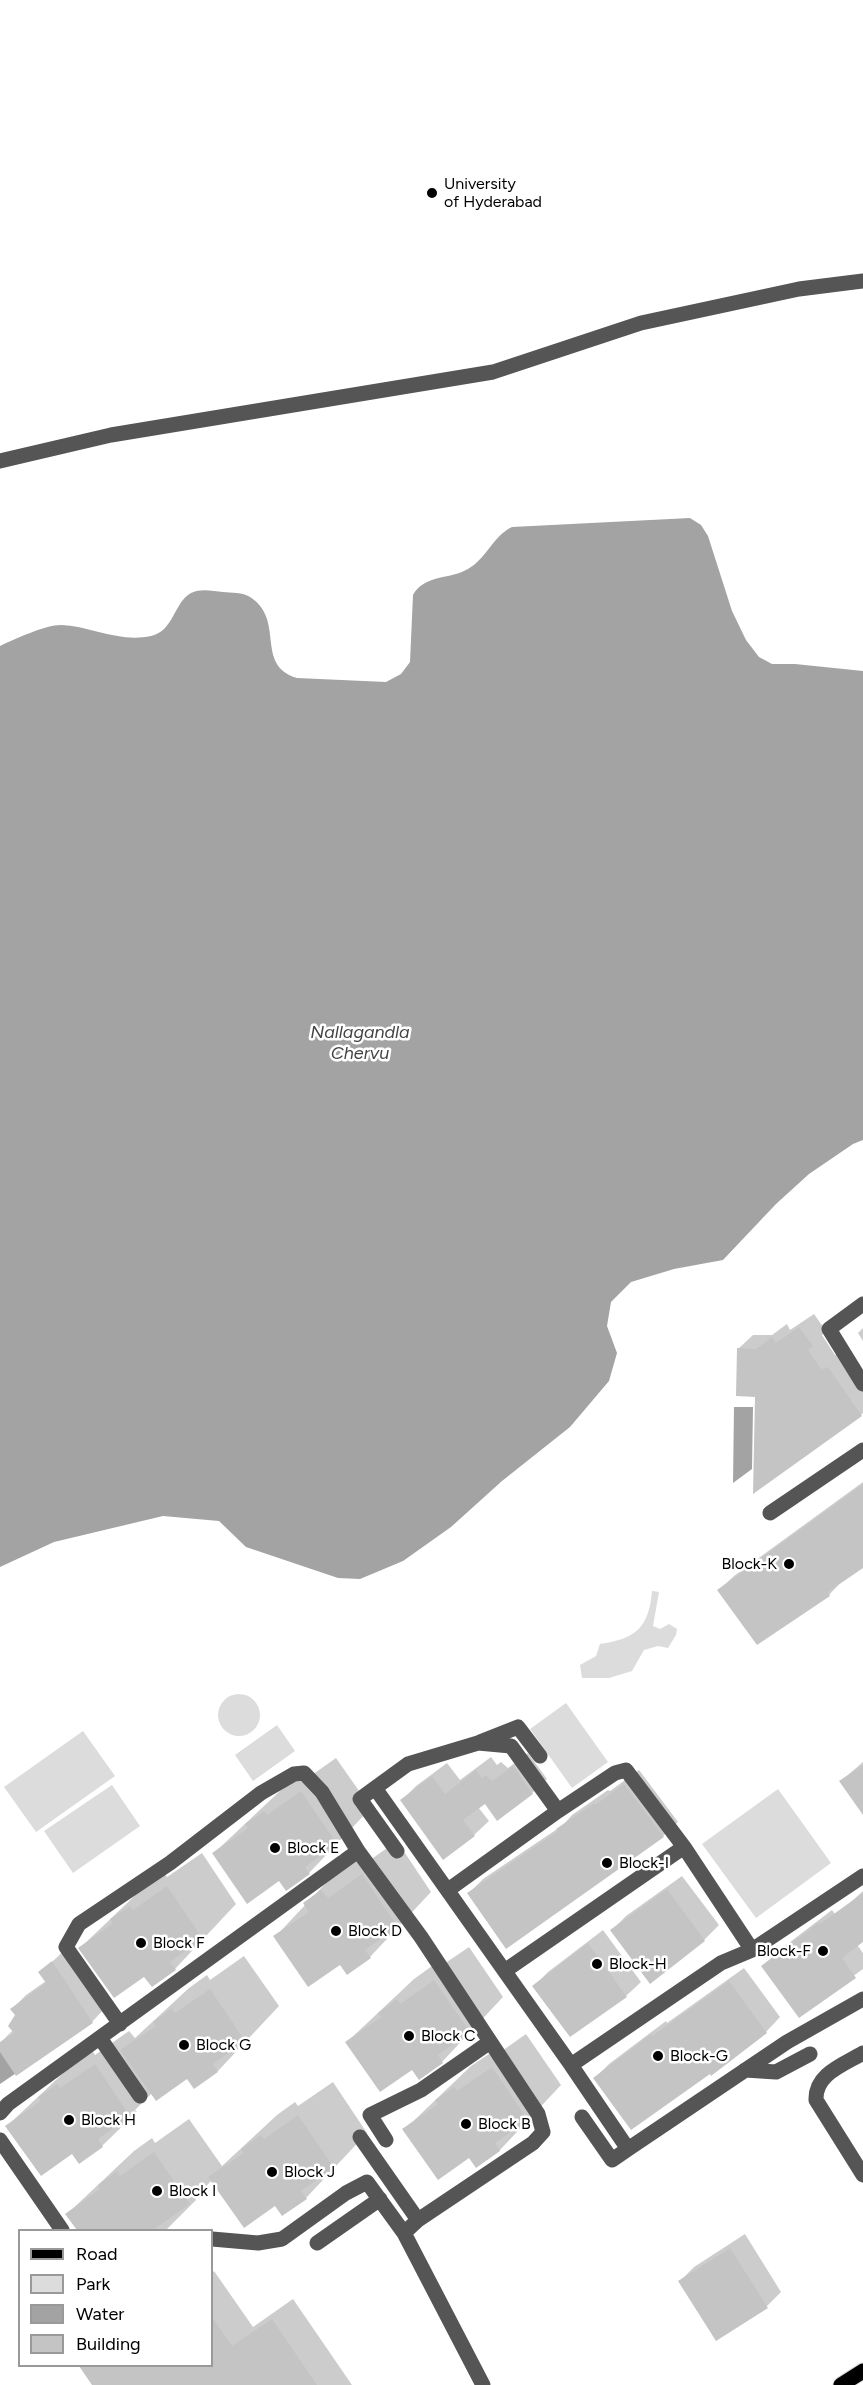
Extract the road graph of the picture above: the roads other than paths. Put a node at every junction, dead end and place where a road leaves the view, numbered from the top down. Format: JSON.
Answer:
{"nodes":[{"id":1,"x":863,"y":281,"type":"edge"},
{"id":2,"x":0,"y":461,"type":"edge"},
{"id":3,"x":863,"y":1304,"type":"edge"},
{"id":4,"x":863,"y":1384,"type":"edge"},
{"id":5,"x":863,"y":1450,"type":"edge"},
{"id":6,"x":770,"y":1513,"type":"dead end"},
{"id":7,"x":478,"y":1743,"type":"junction"},
{"id":8,"x":540,"y":1756,"type":"dead end"},
{"id":9,"x":375,"y":1788,"type":"junction"},
{"id":10,"x":558,"y":1811,"type":"junction"},
{"id":11,"x":684,"y":1847,"type":"junction"},
{"id":12,"x":358,"y":1851,"type":"junction"},
{"id":13,"x":397,"y":1851,"type":"dead end"},
{"id":14,"x":863,"y":1876,"type":"edge"},
{"id":15,"x":448,"y":1890,"type":"junction"},
{"id":16,"x":752,"y":1950,"type":"junction"},
{"id":17,"x":506,"y":1971,"type":"junction"},
{"id":18,"x":863,"y":1999,"type":"edge"},
{"id":19,"x":120,"y":2024,"type":"junction"},
{"id":20,"x":100,"y":2038,"type":"junction"},
{"id":21,"x":490,"y":2042,"type":"junction"},
{"id":22,"x":863,"y":2053,"type":"edge"},
{"id":23,"x":810,"y":2054,"type":"dead end"},
{"id":24,"x":571,"y":2065,"type":"junction"},
{"id":25,"x":745,"y":2070,"type":"junction"},
{"id":26,"x":140,"y":2096,"type":"dead end"},
{"id":27,"x":0,"y":2113,"type":"edge"},
{"id":28,"x":582,"y":2117,"type":"dead end"},
{"id":29,"x":360,"y":2137,"type":"dead end"},
{"id":30,"x":0,"y":2140,"type":"edge"},
{"id":31,"x":386,"y":2140,"type":"dead end"},
{"id":32,"x":628,"y":2149,"type":"junction"},
{"id":33,"x":863,"y":2175,"type":"edge"},
{"id":34,"x":380,"y":2199,"type":"junction"},
{"id":35,"x":418,"y":2220,"type":"junction"},
{"id":36,"x":61,"y":2229,"type":"edge"},
{"id":37,"x":404,"y":2233,"type":"junction"},
{"id":38,"x":213,"y":2239,"type":"edge"},
{"id":39,"x":317,"y":2243,"type":"dead end"},
{"id":40,"x":863,"y":2371,"type":"edge"},
{"id":41,"x":483,"y":2385,"type":"edge"},
{"id":42,"x":841,"y":2385,"type":"edge"}],
"edges":[{"from":1,"to":2,"type":"street"},
{"from":3,"to":4,"type":"street"},
{"from":5,"to":6,"type":"street"},
{"from":7,"to":8,"type":"street"},
{"from":7,"to":9,"type":"street"},
{"from":7,"to":10,"type":"street"},
{"from":9,"to":13,"type":"street"},
{"from":9,"to":15,"type":"street"},
{"from":10,"to":11,"type":"street"},
{"from":10,"to":15,"type":"street"},
{"from":11,"to":16,"type":"street"},
{"from":11,"to":17,"type":"street"},
{"from":12,"to":19,"type":"street"},
{"from":12,"to":19,"type":"street"},
{"from":12,"to":21,"type":"street"},
{"from":14,"to":16,"type":"street"},
{"from":15,"to":17,"type":"street"},
{"from":16,"to":24,"type":"street"},
{"from":17,"to":24,"type":"street"},
{"from":18,"to":25,"type":"street"},
{"from":19,"to":20,"type":"street"},
{"from":20,"to":26,"type":"street"},
{"from":20,"to":27,"type":"street"},
{"from":21,"to":31,"type":"street"},
{"from":21,"to":35,"type":"street"},
{"from":22,"to":33,"type":"street"},
{"from":23,"to":25,"type":"street"},
{"from":24,"to":32,"type":"street"},
{"from":25,"to":32,"type":"street"},
{"from":28,"to":32,"type":"street"},
{"from":29,"to":35,"type":"street"},
{"from":30,"to":36,"type":"street"},
{"from":34,"to":37,"type":"street"},
{"from":34,"to":38,"type":"street"},
{"from":34,"to":39,"type":"street"},
{"from":35,"to":37,"type":"street"},
{"from":37,"to":41,"type":"street"},
{"from":40,"to":42,"type":"main road"}]}
